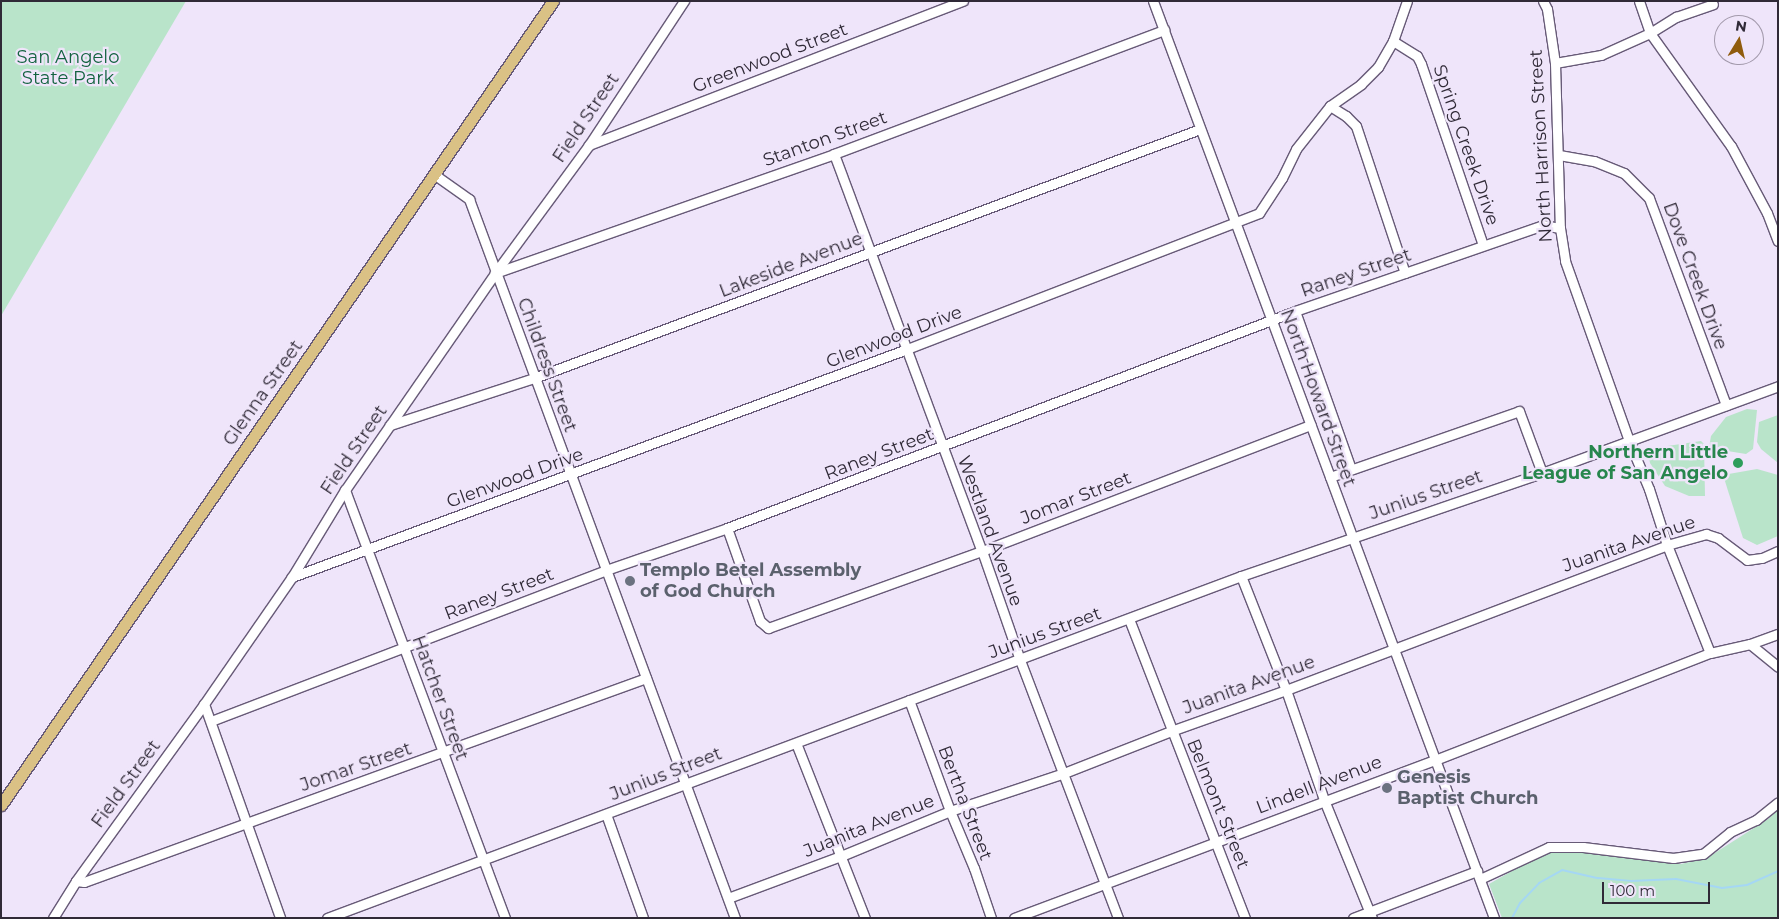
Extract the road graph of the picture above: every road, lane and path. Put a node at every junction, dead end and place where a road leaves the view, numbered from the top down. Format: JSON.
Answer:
{"nodes":[{"id":1,"x":553,"y":1,"type":"edge"},
{"id":2,"x":684,"y":1,"type":"edge"},
{"id":3,"x":963,"y":1,"type":"edge"},
{"id":4,"x":1153,"y":1,"type":"edge"},
{"id":5,"x":1406,"y":1,"type":"edge"},
{"id":6,"x":1543,"y":1,"type":"edge"},
{"id":7,"x":1639,"y":1,"type":"edge"},
{"id":8,"x":1713,"y":4,"type":"dead end"},
{"id":9,"x":1164,"y":30,"type":"junction"},
{"id":10,"x":1650,"y":33,"type":"junction"},
{"id":11,"x":1393,"y":41,"type":"junction"},
{"id":12,"x":1555,"y":63,"type":"junction"},
{"id":13,"x":1330,"y":106,"type":"junction"},
{"id":14,"x":1200,"y":129,"type":"junction"},
{"id":15,"x":589,"y":144,"type":"junction"},
{"id":16,"x":834,"y":154,"type":"junction"},
{"id":17,"x":1559,"y":155,"type":"junction"},
{"id":18,"x":435,"y":174,"type":"junction"},
{"id":19,"x":1235,"y":223,"type":"junction"},
{"id":20,"x":1560,"y":228,"type":"junction"},
{"id":21,"x":1778,"y":241,"type":"edge"},
{"id":22,"x":1483,"y":244,"type":"junction"},
{"id":23,"x":870,"y":252,"type":"junction"},
{"id":24,"x":495,"y":273,"type":"junction"},
{"id":25,"x":1405,"y":273,"type":"junction"},
{"id":26,"x":1295,"y":311,"type":"junction"},
{"id":27,"x":1272,"y":320,"type":"junction"},
{"id":28,"x":907,"y":349,"type":"junction"},
{"id":29,"x":534,"y":378,"type":"junction"},
{"id":30,"x":1778,"y":386,"type":"edge"},
{"id":31,"x":1726,"y":405,"type":"junction"},
{"id":32,"x":390,"y":425,"type":"junction"},
{"id":33,"x":1311,"y":425,"type":"junction"},
{"id":34,"x":1628,"y":441,"type":"junction"},
{"id":35,"x":942,"y":447,"type":"junction"},
{"id":36,"x":1350,"y":469,"type":"junction"},
{"id":37,"x":1542,"y":473,"type":"junction"},
{"id":38,"x":570,"y":475,"type":"junction"},
{"id":39,"x":1330,"y":477,"type":"junction"},
{"id":40,"x":345,"y":490,"type":"junction"},
{"id":41,"x":727,"y":528,"type":"junction"},
{"id":42,"x":1353,"y":536,"type":"junction"},
{"id":43,"x":1667,"y":545,"type":"junction"},
{"id":44,"x":367,"y":548,"type":"junction"},
{"id":45,"x":982,"y":552,"type":"junction"},
{"id":46,"x":1778,"y":552,"type":"edge"},
{"id":47,"x":606,"y":570,"type":"junction"},
{"id":48,"x":1241,"y":576,"type":"junction"},
{"id":49,"x":292,"y":577,"type":"junction"},
{"id":50,"x":1129,"y":619,"type":"junction"},
{"id":51,"x":1778,"y":634,"type":"edge"},
{"id":52,"x":1750,"y":644,"type":"junction"},
{"id":53,"x":404,"y":648,"type":"junction"},
{"id":54,"x":1394,"y":649,"type":"junction"},
{"id":55,"x":1710,"y":653,"type":"junction"},
{"id":56,"x":1020,"y":660,"type":"junction"},
{"id":57,"x":1778,"y":667,"type":"edge"},
{"id":58,"x":646,"y":678,"type":"junction"},
{"id":59,"x":1286,"y":690,"type":"junction"},
{"id":60,"x":908,"y":700,"type":"junction"},
{"id":61,"x":204,"y":704,"type":"junction"},
{"id":62,"x":211,"y":721,"type":"junction"},
{"id":63,"x":1171,"y":731,"type":"junction"},
{"id":64,"x":796,"y":743,"type":"junction"},
{"id":65,"x":443,"y":753,"type":"junction"},
{"id":66,"x":1435,"y":760,"type":"junction"},
{"id":67,"x":1064,"y":773,"type":"junction"},
{"id":68,"x":684,"y":784,"type":"junction"},
{"id":69,"x":1324,"y":800,"type":"junction"},
{"id":70,"x":1778,"y":802,"type":"edge"},
{"id":71,"x":1,"y":805,"type":"edge"},
{"id":72,"x":950,"y":811,"type":"junction"},
{"id":73,"x":606,"y":814,"type":"junction"},
{"id":74,"x":245,"y":823,"type":"junction"},
{"id":75,"x":1216,"y":842,"type":"junction"},
{"id":76,"x":841,"y":856,"type":"junction"},
{"id":77,"x":483,"y":859,"type":"junction"},
{"id":78,"x":1478,"y":875,"type":"junction"},
{"id":79,"x":76,"y":881,"type":"junction"},
{"id":80,"x":1106,"y":882,"type":"junction"},
{"id":81,"x":728,"y":898,"type":"junction"},
{"id":82,"x":1371,"y":915,"type":"edge"},
{"id":83,"x":53,"y":918,"type":"edge"},
{"id":84,"x":280,"y":918,"type":"edge"},
{"id":85,"x":327,"y":918,"type":"edge"},
{"id":86,"x":505,"y":918,"type":"edge"},
{"id":87,"x":643,"y":918,"type":"edge"},
{"id":88,"x":735,"y":918,"type":"edge"},
{"id":89,"x":866,"y":918,"type":"edge"},
{"id":90,"x":990,"y":918,"type":"edge"},
{"id":91,"x":1014,"y":918,"type":"edge"},
{"id":92,"x":1118,"y":918,"type":"edge"},
{"id":93,"x":1245,"y":918,"type":"edge"},
{"id":94,"x":1353,"y":918,"type":"edge"},
{"id":95,"x":1494,"y":918,"type":"edge"}],
"edges":[{"from":1,"to":18,"type":"main road","name":"Glenna Street"},
{"from":2,"to":15,"type":"street","name":"Field Street"},
{"from":3,"to":15,"type":"street","name":"Greenwood Street"},
{"from":4,"to":9,"type":"street","name":"North Howard Street"},
{"from":5,"to":11,"type":"street","name":"Glenwood Drive"},
{"from":6,"to":12,"type":"street","name":"North Harrison Street"},
{"from":7,"to":10,"type":"street"},
{"from":8,"to":10,"type":"street"},
{"from":9,"to":14,"type":"street","name":"North Howard Street"},
{"from":9,"to":16,"type":"street","name":"Stanton Street"},
{"from":10,"to":12,"type":"street"},
{"from":10,"to":21,"type":"street"},
{"from":11,"to":13,"type":"street","name":"Glenwood Drive"},
{"from":11,"to":22,"type":"street","name":"Spring Creek Drive"},
{"from":12,"to":17,"type":"street","name":"North Harrison Street"},
{"from":13,"to":19,"type":"street","name":"Glenwood Drive"},
{"from":13,"to":25,"type":"street"},
{"from":14,"to":19,"type":"street","name":"North Howard Street"},
{"from":14,"to":23,"type":"street","name":"Lakeside Avenue"},
{"from":15,"to":24,"type":"street","name":"Field Street"},
{"from":16,"to":23,"type":"street","name":"Westland Avenue"},
{"from":16,"to":24,"type":"street","name":"Stanton Street"},
{"from":17,"to":20,"type":"street","name":"North Harrison Street"},
{"from":17,"to":31,"type":"street","name":"Dove Creek Drive"},
{"from":18,"to":24,"type":"street","name":"Childress Street"},
{"from":18,"to":71,"type":"main road","name":"Glenna Street"},
{"from":19,"to":27,"type":"street","name":"North Howard Street"},
{"from":19,"to":28,"type":"street","name":"Glenwood Drive"},
{"from":20,"to":22,"type":"street","name":"Raney Street"},
{"from":20,"to":34,"type":"street","name":"North Harrison Street"},
{"from":22,"to":25,"type":"street","name":"Raney Street"},
{"from":23,"to":28,"type":"street","name":"Westland Avenue"},
{"from":23,"to":29,"type":"street","name":"Lakeside Avenue"},
{"from":24,"to":29,"type":"street","name":"Childress Street"},
{"from":24,"to":32,"type":"street","name":"Field Street"},
{"from":25,"to":26,"type":"street","name":"Raney Street"},
{"from":26,"to":27,"type":"street","name":"Raney Street"},
{"from":26,"to":36,"type":"street"},
{"from":27,"to":33,"type":"street","name":"North Howard Street"},
{"from":27,"to":35,"type":"street","name":"Raney Street"},
{"from":28,"to":35,"type":"street","name":"Westland Avenue"},
{"from":28,"to":38,"type":"street","name":"Glenwood Drive"},
{"from":29,"to":32,"type":"street","name":"Lakeside Avenue"},
{"from":29,"to":38,"type":"street","name":"Childress Street"},
{"from":30,"to":31,"type":"street","name":"Junius Street"},
{"from":31,"to":34,"type":"street","name":"Junius Street"},
{"from":32,"to":40,"type":"street","name":"Field Street"},
{"from":33,"to":39,"type":"street","name":"North Howard Street"},
{"from":33,"to":45,"type":"street","name":"Jomar Street"},
{"from":34,"to":37,"type":"street","name":"Junius Street"},
{"from":34,"to":43,"type":"street","name":"North Harrison Street"},
{"from":35,"to":41,"type":"street","name":"Raney Street"},
{"from":35,"to":45,"type":"street","name":"Westland Avenue"},
{"from":36,"to":37,"type":"street"},
{"from":36,"to":39,"type":"street"},
{"from":37,"to":42,"type":"street","name":"Junius Street"},
{"from":38,"to":44,"type":"street","name":"Glenwood Drive"},
{"from":38,"to":47,"type":"street","name":"Childress Street"},
{"from":39,"to":42,"type":"street","name":"North Howard Street"},
{"from":40,"to":44,"type":"street","name":"Hatcher Street"},
{"from":40,"to":49,"type":"street","name":"Field Street"},
{"from":41,"to":45,"type":"street","name":"Jomar Street"},
{"from":41,"to":47,"type":"street","name":"Raney Street"},
{"from":42,"to":48,"type":"street","name":"Junius Street"},
{"from":42,"to":54,"type":"street","name":"North Howard Street"},
{"from":43,"to":46,"type":"street","name":"Juanita Avenue"},
{"from":43,"to":54,"type":"street","name":"Juanita Avenue"},
{"from":43,"to":55,"type":"street","name":"North Harrison Street"},
{"from":44,"to":49,"type":"street","name":"Glenwood Drive"},
{"from":44,"to":53,"type":"street","name":"Hatcher Street"},
{"from":45,"to":56,"type":"street","name":"Westland Avenue"},
{"from":47,"to":53,"type":"street","name":"Raney Street"},
{"from":47,"to":58,"type":"street","name":"Childress Street"},
{"from":48,"to":50,"type":"street","name":"Junius Street"},
{"from":48,"to":59,"type":"street"},
{"from":49,"to":61,"type":"street","name":"Field Street"},
{"from":50,"to":56,"type":"street","name":"Junius Street"},
{"from":50,"to":63,"type":"street","name":"Belmont Street"},
{"from":51,"to":52,"type":"street","name":"Lindell Avenue"},
{"from":52,"to":55,"type":"street","name":"Lindell Avenue"},
{"from":52,"to":57,"type":"street"},
{"from":53,"to":62,"type":"street","name":"Raney Street"},
{"from":53,"to":65,"type":"street","name":"Hatcher Street"},
{"from":54,"to":59,"type":"street","name":"Juanita Avenue"},
{"from":54,"to":66,"type":"street","name":"North Howard Street"},
{"from":55,"to":66,"type":"street","name":"Lindell Avenue"},
{"from":56,"to":60,"type":"street","name":"Junius Street"},
{"from":56,"to":67,"type":"street","name":"Westland Avenue"},
{"from":58,"to":65,"type":"street","name":"Jomar Street"},
{"from":58,"to":68,"type":"street","name":"Childress Street"},
{"from":59,"to":63,"type":"street","name":"Juanita Avenue"},
{"from":59,"to":69,"type":"street"},
{"from":60,"to":64,"type":"street","name":"Junius Street"},
{"from":60,"to":72,"type":"street","name":"Bertha Street"},
{"from":61,"to":62,"type":"street"},
{"from":61,"to":79,"type":"street","name":"Field Street"},
{"from":62,"to":74,"type":"street"},
{"from":63,"to":67,"type":"street","name":"Juanita Avenue"},
{"from":63,"to":75,"type":"street","name":"Belmont Street"},
{"from":64,"to":68,"type":"street","name":"Junius Street"},
{"from":64,"to":76,"type":"street"},
{"from":65,"to":74,"type":"street","name":"Jomar Street"},
{"from":65,"to":77,"type":"street","name":"Hatcher Street"},
{"from":66,"to":69,"type":"street","name":"Lindell Avenue"},
{"from":66,"to":78,"type":"street","name":"North Howard Street"},
{"from":67,"to":72,"type":"street","name":"Juanita Avenue"},
{"from":67,"to":80,"type":"street","name":"Westland Avenue"},
{"from":68,"to":73,"type":"street","name":"Junius Street"},
{"from":68,"to":81,"type":"street","name":"Childress Street"},
{"from":69,"to":75,"type":"street","name":"Lindell Avenue"},
{"from":69,"to":82,"type":"street"},
{"from":70,"to":78,"type":"street"},
{"from":72,"to":76,"type":"street","name":"Juanita Avenue"},
{"from":72,"to":90,"type":"street","name":"Bertha Street"},
{"from":73,"to":77,"type":"street","name":"Junius Street"},
{"from":73,"to":87,"type":"street"},
{"from":74,"to":79,"type":"street","name":"Jomar Street"},
{"from":74,"to":84,"type":"street"},
{"from":75,"to":80,"type":"street","name":"Lindell Avenue"},
{"from":75,"to":93,"type":"street","name":"Belmont Street"},
{"from":76,"to":81,"type":"street","name":"Juanita Avenue"},
{"from":76,"to":89,"type":"street"},
{"from":77,"to":85,"type":"street","name":"Junius Street"},
{"from":77,"to":86,"type":"street","name":"Hatcher Street"},
{"from":78,"to":82,"type":"street"},
{"from":78,"to":95,"type":"street","name":"North Howard Street"},
{"from":79,"to":83,"type":"street","name":"Field Street"},
{"from":80,"to":91,"type":"street","name":"Lindell Avenue"},
{"from":80,"to":92,"type":"street","name":"Westland Avenue"},
{"from":81,"to":88,"type":"street","name":"Childress Street"},
{"from":82,"to":94,"type":"street"}]}
